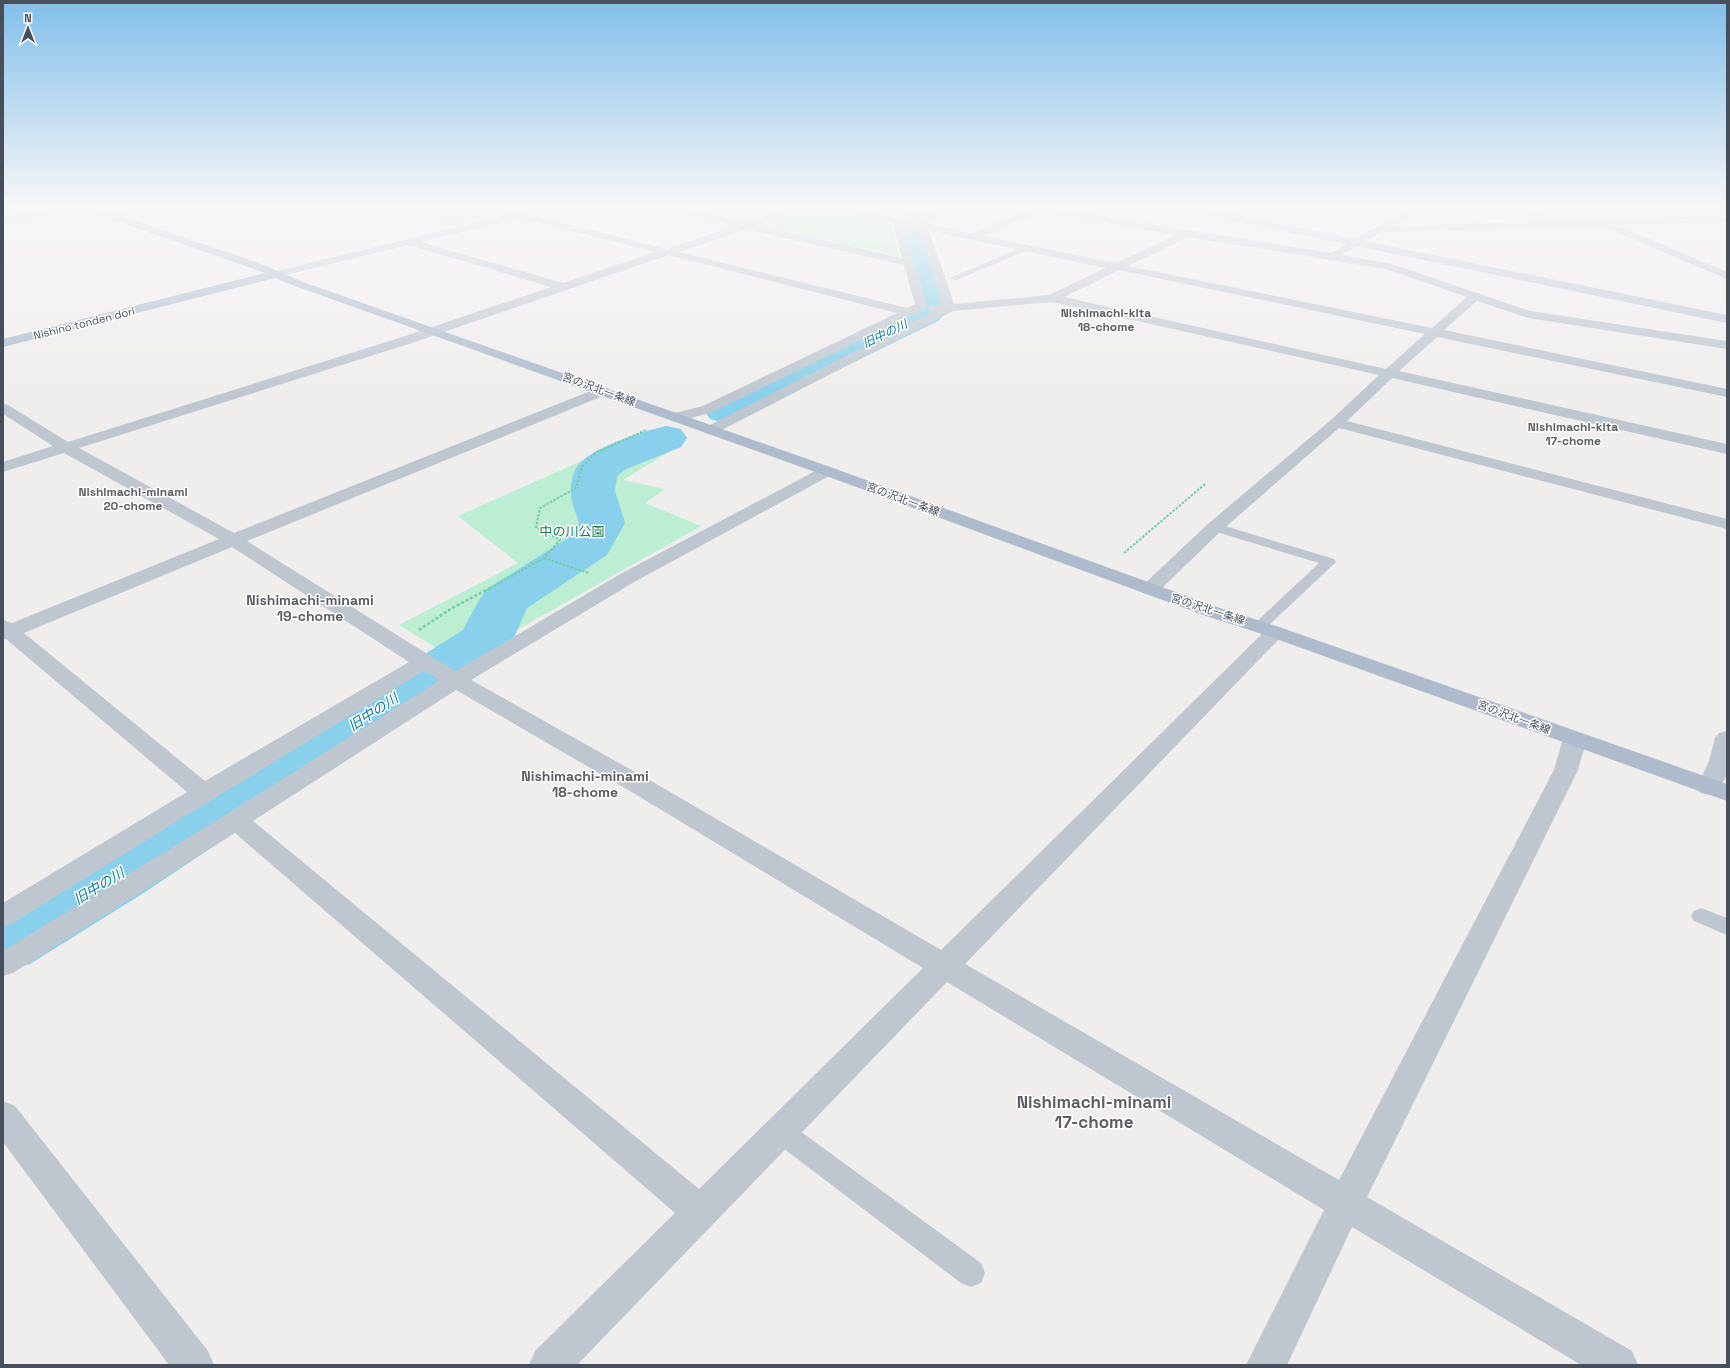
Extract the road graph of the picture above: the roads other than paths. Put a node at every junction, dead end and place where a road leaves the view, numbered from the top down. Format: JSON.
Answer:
{"nodes":[{"id":1,"x":262,"y":269,"type":"edge"},
{"id":2,"x":298,"y":269,"type":"edge"},
{"id":3,"x":501,"y":269,"type":"edge"},
{"id":4,"x":615,"y":269,"type":"edge"},
{"id":5,"x":737,"y":269,"type":"edge"},
{"id":6,"x":911,"y":269,"type":"edge"},
{"id":7,"x":933,"y":269,"type":"edge"},
{"id":8,"x":977,"y":269,"type":"edge"},
{"id":9,"x":1112,"y":269,"type":"edge"},
{"id":10,"x":1125,"y":269,"type":"edge"},
{"id":11,"x":1396,"y":269,"type":"edge"},
{"id":12,"x":1492,"y":269,"type":"edge"},
{"id":13,"x":1509,"y":269,"type":"edge"},
{"id":14,"x":1710,"y":269,"type":"edge"},
{"id":15,"x":277,"y":274,"type":"junction"},
{"id":16,"x":1727,"y":276,"type":"edge"},
{"id":17,"x":954,"y":278,"type":"dead end"},
{"id":18,"x":562,"y":287,"type":"junction"},
{"id":19,"x":1475,"y":296,"type":"junction"},
{"id":20,"x":1052,"y":298,"type":"junction"},
{"id":21,"x":945,"y":308,"type":"junction"},
{"id":22,"x":915,"y":310,"type":"junction"},
{"id":23,"x":1727,"y":310,"type":"edge"},
{"id":24,"x":1727,"y":319,"type":"edge"},
{"id":25,"x":433,"y":330,"type":"junction"},
{"id":26,"x":1434,"y":333,"type":"junction"},
{"id":27,"x":3,"y":343,"type":"edge"},
{"id":28,"x":1727,"y":345,"type":"edge"},
{"id":29,"x":1389,"y":373,"type":"junction"},
{"id":30,"x":604,"y":391,"type":"junction"},
{"id":31,"x":1727,"y":393,"type":"edge"},
{"id":32,"x":3,"y":408,"type":"edge"},
{"id":33,"x":676,"y":417,"type":"junction"},
{"id":34,"x":1336,"y":423,"type":"junction"},
{"id":35,"x":711,"y":430,"type":"junction"},
{"id":36,"x":67,"y":448,"type":"junction"},
{"id":37,"x":1727,"y":448,"type":"edge"},
{"id":38,"x":3,"y":468,"type":"edge"},
{"id":39,"x":827,"y":471,"type":"junction"},
{"id":40,"x":1727,"y":524,"type":"edge"},
{"id":41,"x":1215,"y":527,"type":"junction"},
{"id":42,"x":233,"y":540,"type":"junction"},
{"id":43,"x":1150,"y":589,"type":"junction"},
{"id":44,"x":1268,"y":629,"type":"junction"},
{"id":45,"x":5,"y":631,"type":"edge"},
{"id":46,"x":424,"y":662,"type":"junction"},
{"id":47,"x":456,"y":680,"type":"junction"},
{"id":48,"x":1727,"y":738,"type":"edge"},
{"id":49,"x":1575,"y":739,"type":"junction"},
{"id":50,"x":1718,"y":790,"type":"edge"},
{"id":51,"x":204,"y":793,"type":"junction"},
{"id":52,"x":236,"y":820,"type":"junction"},
{"id":53,"x":3,"y":916,"type":"edge"},
{"id":54,"x":1701,"y":916,"type":"dead end"},
{"id":55,"x":1727,"y":927,"type":"edge"},
{"id":56,"x":3,"y":965,"type":"edge"},
{"id":57,"x":945,"y":966,"type":"junction"},
{"id":58,"x":3,"y":1116,"type":"edge"},
{"id":59,"x":780,"y":1132,"type":"junction"},
{"id":60,"x":1345,"y":1204,"type":"junction"},
{"id":61,"x":700,"y":1212,"type":"junction"},
{"id":62,"x":971,"y":1272,"type":"dead end"},
{"id":63,"x":194,"y":1365,"type":"edge"},
{"id":64,"x":548,"y":1365,"type":"edge"},
{"id":65,"x":1266,"y":1365,"type":"edge"},
{"id":66,"x":1618,"y":1365,"type":"edge"}],
"edges":[{"from":1,"to":15,"type":"main road","name":"宮の沢北一条線"},
{"from":2,"to":15,"type":"street","name":"Nishino tonden dori"},
{"from":3,"to":18,"type":"street"},
{"from":4,"to":18,"type":"street"},
{"from":5,"to":22,"type":"street"},
{"from":6,"to":22,"type":"street"},
{"from":7,"to":21,"type":"street"},
{"from":8,"to":17,"type":"lane"},
{"from":9,"to":20,"type":"street"},
{"from":10,"to":26,"type":"street"},
{"from":11,"to":19,"type":"street"},
{"from":12,"to":24,"type":"street"},
{"from":13,"to":23,"type":"street"},
{"from":14,"to":16,"type":"street"},
{"from":15,"to":25,"type":"main road","name":"宮の沢北一条線"},
{"from":15,"to":27,"type":"main road","name":"Nishino tonden dori"},
{"from":18,"to":25,"type":"street"},
{"from":19,"to":26,"type":"street"},
{"from":19,"to":28,"type":"street"},
{"from":20,"to":21,"type":"street"},
{"from":20,"to":29,"type":"street"},
{"from":21,"to":22,"type":"street"},
{"from":21,"to":35,"type":"street"},
{"from":22,"to":33,"type":"street"},
{"from":25,"to":30,"type":"main road","name":"宮の沢北一条線"},
{"from":25,"to":36,"type":"street"},
{"from":26,"to":29,"type":"street"},
{"from":26,"to":31,"type":"street"},
{"from":29,"to":34,"type":"street"},
{"from":29,"to":37,"type":"street"},
{"from":30,"to":33,"type":"main road","name":"宮の沢北一条線"},
{"from":30,"to":42,"type":"street"},
{"from":32,"to":36,"type":"street"},
{"from":33,"to":35,"type":"main road","name":"宮の沢北一条線"},
{"from":34,"to":40,"type":"street"},
{"from":34,"to":41,"type":"street"},
{"from":35,"to":39,"type":"main road","name":"宮の沢北一条線"},
{"from":36,"to":38,"type":"street"},
{"from":36,"to":42,"type":"street"},
{"from":39,"to":43,"type":"main road","name":"宮の沢北一条線"},
{"from":39,"to":47,"type":"street"},
{"from":41,"to":43,"type":"street"},
{"from":41,"to":44,"type":"lane"},
{"from":42,"to":45,"type":"street"},
{"from":42,"to":46,"type":"street"},
{"from":43,"to":44,"type":"main road","name":"宮の沢北一条線"},
{"from":44,"to":49,"type":"main road","name":"宮の沢北一条線"},
{"from":44,"to":57,"type":"street"},
{"from":45,"to":51,"type":"street"},
{"from":46,"to":47,"type":"street"},
{"from":46,"to":51,"type":"street"},
{"from":47,"to":52,"type":"street"},
{"from":47,"to":57,"type":"street"},
{"from":48,"to":50,"type":"street"},
{"from":49,"to":50,"type":"main road","name":"宮の沢北一条線"},
{"from":49,"to":60,"type":"street"},
{"from":51,"to":53,"type":"street"},
{"from":52,"to":56,"type":"street"},
{"from":52,"to":61,"type":"street"},
{"from":54,"to":55,"type":"lane"},
{"from":57,"to":59,"type":"street"},
{"from":57,"to":60,"type":"street"},
{"from":58,"to":63,"type":"street"},
{"from":59,"to":61,"type":"street"},
{"from":59,"to":62,"type":"lane"},
{"from":60,"to":65,"type":"street"},
{"from":60,"to":66,"type":"street"},
{"from":61,"to":64,"type":"street"}]}
